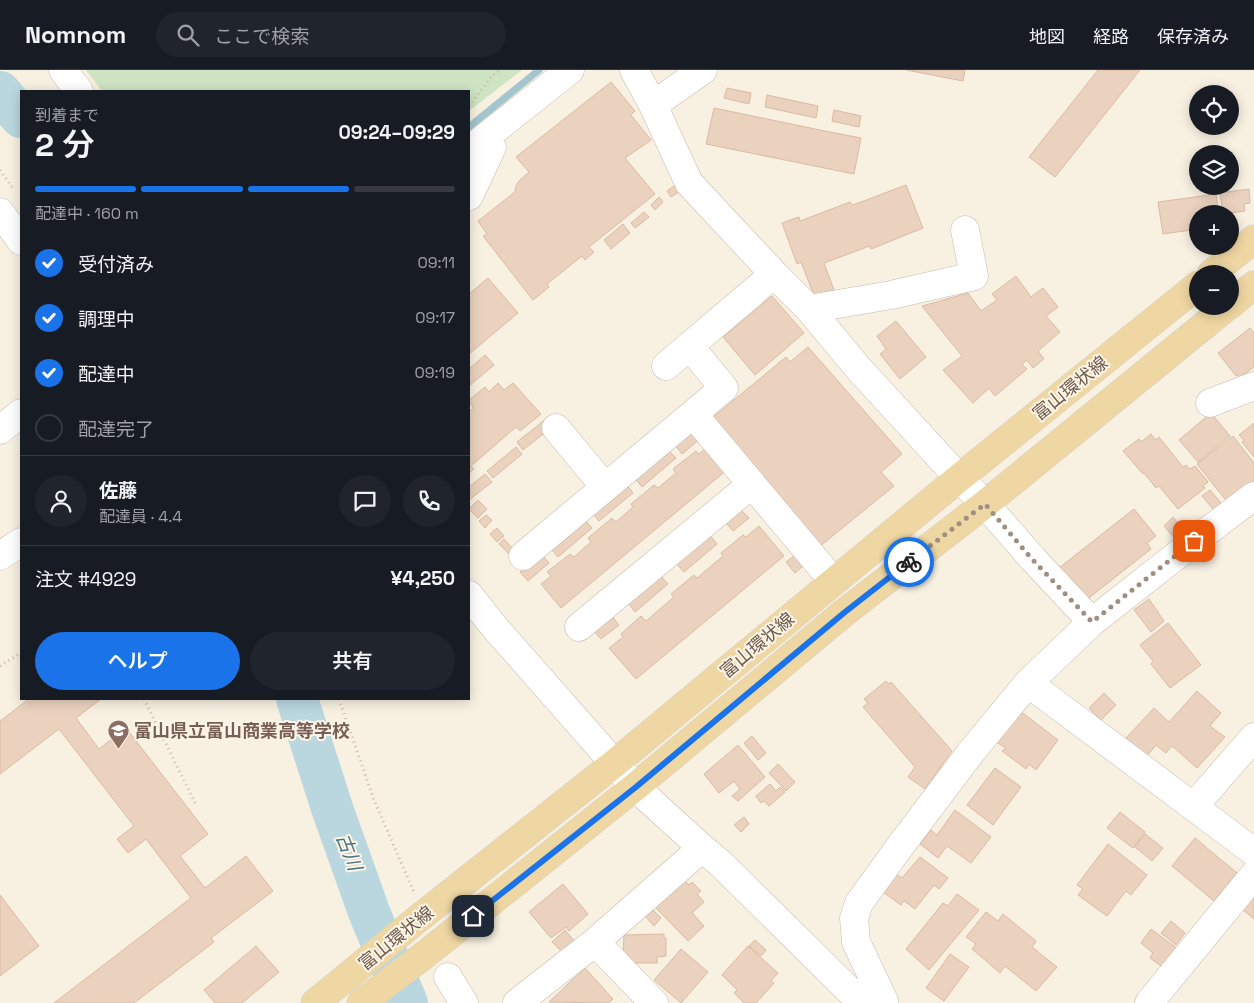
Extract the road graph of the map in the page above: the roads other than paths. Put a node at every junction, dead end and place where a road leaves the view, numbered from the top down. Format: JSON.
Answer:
{"nodes":[{"id":1,"x":63,"y":70,"type":"edge"},
{"id":2,"x":570,"y":70,"type":"edge"},
{"id":3,"x":634,"y":70,"type":"edge"},
{"id":4,"x":703,"y":70,"type":"edge"},
{"id":5,"x":78,"y":90,"type":"edge"},
{"id":6,"x":653,"y":105,"type":"junction"},
{"id":7,"x":476,"y":144,"type":"edge"},
{"id":8,"x":470,"y":194,"type":"edge"},
{"id":9,"x":8,"y":202,"type":"edge"},
{"id":10,"x":965,"y":230,"type":"dead end"},
{"id":11,"x":20,"y":238,"type":"edge"},
{"id":12,"x":1254,"y":239,"type":"edge"},
{"id":13,"x":1222,"y":265,"type":"edge"},
{"id":14,"x":774,"y":274,"type":"junction"},
{"id":15,"x":1254,"y":285,"type":"edge"},
{"id":16,"x":1189,"y":292,"type":"edge"},
{"id":17,"x":1239,"y":298,"type":"edge"},
{"id":18,"x":809,"y":310,"type":"junction"},
{"id":19,"x":1218,"y":315,"type":"edge"},
{"id":20,"x":690,"y":347,"type":"junction"},
{"id":21,"x":666,"y":366,"type":"dead end"},
{"id":22,"x":1254,"y":386,"type":"edge"},
{"id":23,"x":1210,"y":403,"type":"dead end"},
{"id":24,"x":20,"y":414,"type":"edge"},
{"id":25,"x":693,"y":414,"type":"junction"},
{"id":26,"x":556,"y":428,"type":"dead end"},
{"id":27,"x":0,"y":430,"type":"edge"},
{"id":28,"x":960,"y":478,"type":"junction"},
{"id":29,"x":752,"y":484,"type":"junction"},
{"id":30,"x":605,"y":487,"type":"junction"},
{"id":31,"x":1254,"y":496,"type":"edge"},
{"id":32,"x":985,"y":504,"type":"junction"},
{"id":33,"x":20,"y":543,"type":"edge"},
{"id":34,"x":0,"y":556,"type":"edge"},
{"id":35,"x":524,"y":556,"type":"dead end"},
{"id":36,"x":834,"y":582,"type":"junction"},
{"id":37,"x":470,"y":596,"type":"edge"},
{"id":38,"x":1092,"y":622,"type":"junction"},
{"id":39,"x":579,"y":627,"type":"dead end"},
{"id":40,"x":1028,"y":683,"type":"junction"},
{"id":41,"x":1254,"y":737,"type":"edge"},
{"id":42,"x":615,"y":763,"type":"junction"},
{"id":43,"x":636,"y":787,"type":"junction"},
{"id":44,"x":1194,"y":806,"type":"junction"},
{"id":45,"x":702,"y":848,"type":"junction"},
{"id":46,"x":1254,"y":852,"type":"edge"},
{"id":47,"x":1254,"y":875,"type":"edge"},
{"id":48,"x":595,"y":942,"type":"junction"},
{"id":49,"x":448,"y":977,"type":"dead end"},
{"id":50,"x":315,"y":1003,"type":"edge"},
{"id":51,"x":361,"y":1003,"type":"edge"},
{"id":52,"x":464,"y":1003,"type":"edge"},
{"id":53,"x":517,"y":1003,"type":"edge"},
{"id":54,"x":654,"y":1003,"type":"edge"},
{"id":55,"x":862,"y":1003,"type":"edge"},
{"id":56,"x":883,"y":1003,"type":"edge"},
{"id":57,"x":1149,"y":1003,"type":"edge"}],
"edges":[{"from":1,"to":5,"type":"street"},
{"from":2,"to":7,"type":"street"},
{"from":3,"to":6,"type":"street"},
{"from":4,"to":6,"type":"street"},
{"from":6,"to":14,"type":"street"},
{"from":7,"to":8,"type":"street"},
{"from":9,"to":11,"type":"street"},
{"from":10,"to":18,"type":"street"},
{"from":12,"to":13,"type":"main road"},
{"from":14,"to":18,"type":"street"},
{"from":14,"to":20,"type":"street"},
{"from":15,"to":17,"type":"main road","name":"富山環状線"},
{"from":16,"to":28,"type":"main road","name":"富山環状線"},
{"from":18,"to":28,"type":"street"},
{"from":19,"to":32,"type":"main road","name":"富山環状線"},
{"from":20,"to":21,"type":"street"},
{"from":20,"to":25,"type":"street"},
{"from":22,"to":23,"type":"street"},
{"from":24,"to":27,"type":"street"},
{"from":25,"to":29,"type":"street"},
{"from":25,"to":30,"type":"street"},
{"from":26,"to":30,"type":"street"},
{"from":28,"to":32,"type":"street"},
{"from":28,"to":36,"type":"main road","name":"富山環状線"},
{"from":29,"to":36,"type":"street"},
{"from":29,"to":39,"type":"street"},
{"from":30,"to":35,"type":"street"},
{"from":31,"to":38,"type":"street"},
{"from":32,"to":38,"type":"street"},
{"from":32,"to":43,"type":"main road","name":"富山環状線"},
{"from":33,"to":34,"type":"street"},
{"from":36,"to":42,"type":"main road","name":"富山環状線"},
{"from":37,"to":42,"type":"street"},
{"from":38,"to":40,"type":"street"},
{"from":40,"to":44,"type":"street"},
{"from":40,"to":56,"type":"street"},
{"from":41,"to":44,"type":"street"},
{"from":42,"to":43,"type":"street"},
{"from":42,"to":50,"type":"main road","name":"富山環状線"},
{"from":43,"to":45,"type":"street"},
{"from":43,"to":51,"type":"main road","name":"富山環状線"},
{"from":44,"to":46,"type":"street"},
{"from":45,"to":48,"type":"street"},
{"from":45,"to":55,"type":"street"},
{"from":47,"to":57,"type":"street"},
{"from":48,"to":53,"type":"street"},
{"from":48,"to":54,"type":"street"},
{"from":49,"to":52,"type":"street"}]}
